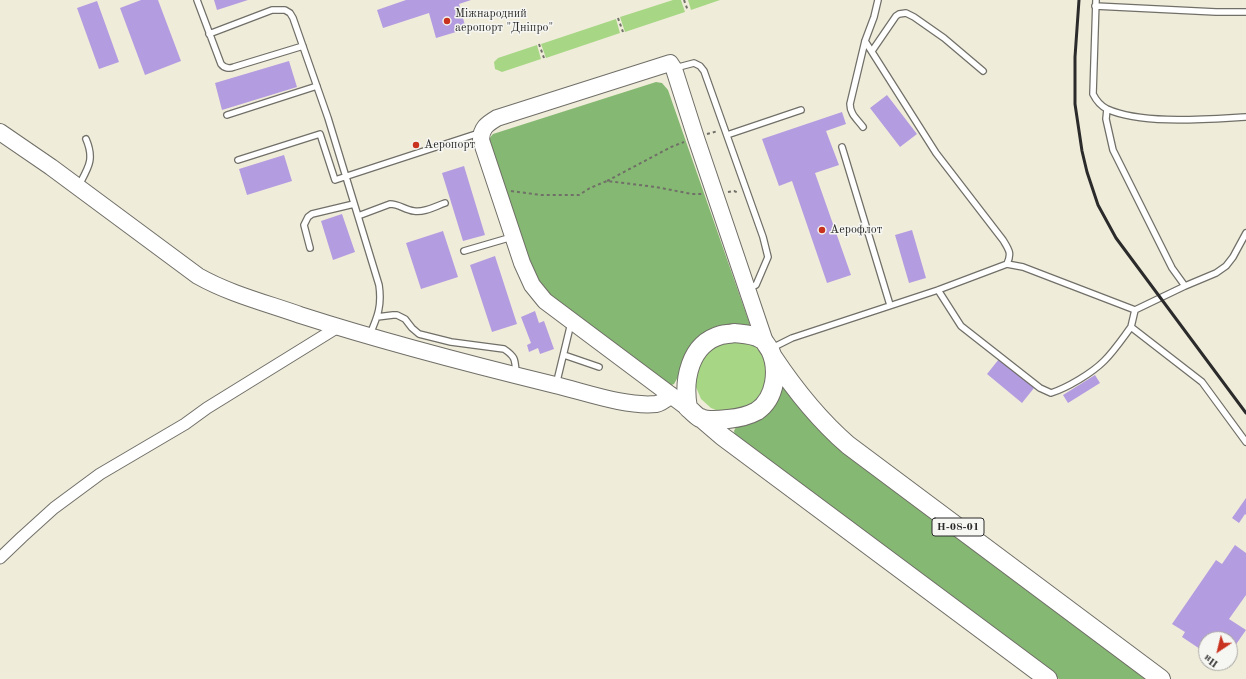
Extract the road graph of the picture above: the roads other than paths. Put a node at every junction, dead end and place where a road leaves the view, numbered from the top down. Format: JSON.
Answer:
{"nodes":[{"id":1,"x":197,"y":0,"type":"edge"},
{"id":2,"x":878,"y":0,"type":"edge"},
{"id":3,"x":1096,"y":3,"type":"edge"},
{"id":4,"x":1246,"y":12,"type":"edge"},
{"id":5,"x":209,"y":34,"type":"junction"},
{"id":6,"x":865,"y":40,"type":"junction"},
{"id":7,"x":303,"y":46,"type":"junction"},
{"id":8,"x":872,"y":51,"type":"junction"},
{"id":9,"x":674,"y":68,"type":"junction"},
{"id":10,"x":983,"y":71,"type":"dead end"},
{"id":11,"x":317,"y":86,"type":"junction"},
{"id":12,"x":1107,"y":109,"type":"junction"},
{"id":13,"x":801,"y":110,"type":"dead end"},
{"id":14,"x":227,"y":115,"type":"dead end"},
{"id":15,"x":1246,"y":117,"type":"edge"},
{"id":16,"x":863,"y":127,"type":"dead end"},
{"id":17,"x":0,"y":132,"type":"edge"},
{"id":18,"x":481,"y":132,"type":"junction"},
{"id":19,"x":727,"y":135,"type":"junction"},
{"id":20,"x":86,"y":139,"type":"dead end"},
{"id":21,"x":842,"y":147,"type":"dead end"},
{"id":22,"x":238,"y":160,"type":"dead end"},
{"id":23,"x":346,"y":177,"type":"junction"},
{"id":24,"x":78,"y":187,"type":"junction"},
{"id":25,"x":445,"y":203,"type":"dead end"},
{"id":26,"x":354,"y":204,"type":"junction"},
{"id":27,"x":358,"y":216,"type":"junction"},
{"id":28,"x":1246,"y":233,"type":"edge"},
{"id":29,"x":512,"y":237,"type":"junction"},
{"id":30,"x":310,"y":248,"type":"dead end"},
{"id":31,"x":464,"y":251,"type":"dead end"},
{"id":32,"x":1007,"y":264,"type":"junction"},
{"id":33,"x":1185,"y":286,"type":"junction"},
{"id":34,"x":746,"y":289,"type":"junction"},
{"id":35,"x":938,"y":290,"type":"junction"},
{"id":36,"x":890,"y":305,"type":"junction"},
{"id":37,"x":1135,"y":310,"type":"junction"},
{"id":38,"x":377,"y":317,"type":"junction"},
{"id":39,"x":572,"y":322,"type":"junction"},
{"id":40,"x":338,"y":327,"type":"junction"},
{"id":41,"x":1131,"y":327,"type":"junction"},
{"id":42,"x":369,"y":336,"type":"junction"},
{"id":43,"x":769,"y":349,"type":"junction"},
{"id":44,"x":564,"y":356,"type":"junction"},
{"id":45,"x":600,"y":367,"type":"dead end"},
{"id":46,"x":516,"y":376,"type":"junction"},
{"id":47,"x":556,"y":385,"type":"junction"},
{"id":48,"x":671,"y":395,"type":"junction"},
{"id":49,"x":694,"y":413,"type":"junction"},
{"id":50,"x":1246,"y":442,"type":"edge"},
{"id":51,"x":0,"y":558,"type":"edge"},
{"id":52,"x":1048,"y":679,"type":"edge"},
{"id":53,"x":1161,"y":679,"type":"edge"}],
"edges":[{"from":1,"to":5,"type":"lane"},
{"from":2,"to":6,"type":"lane"},
{"from":3,"to":4,"type":"lane"},
{"from":3,"to":12,"type":"lane"},
{"from":5,"to":7,"type":"lane"},
{"from":5,"to":7,"type":"lane"},
{"from":6,"to":8,"type":"lane"},
{"from":6,"to":16,"type":"lane"},
{"from":7,"to":11,"type":"lane"},
{"from":8,"to":10,"type":"lane"},
{"from":8,"to":32,"type":"lane"},
{"from":9,"to":18,"type":"main road"},
{"from":9,"to":19,"type":"lane"},
{"from":9,"to":34,"type":"main road","number":"Н-08-01"},
{"from":11,"to":14,"type":"lane"},
{"from":11,"to":23,"type":"lane"},
{"from":12,"to":15,"type":"lane"},
{"from":12,"to":33,"type":"lane"},
{"from":13,"to":19,"type":"lane"},
{"from":17,"to":24,"type":"main road"},
{"from":18,"to":23,"type":"lane"},
{"from":18,"to":29,"type":"main road"},
{"from":19,"to":34,"type":"lane"},
{"from":20,"to":24,"type":"lane"},
{"from":21,"to":36,"type":"lane"},
{"from":22,"to":23,"type":"lane"},
{"from":23,"to":26,"type":"lane"},
{"from":24,"to":40,"type":"main road"},
{"from":25,"to":27,"type":"lane"},
{"from":26,"to":27,"type":"lane"},
{"from":26,"to":30,"type":"lane"},
{"from":27,"to":38,"type":"lane"},
{"from":28,"to":33,"type":"lane"},
{"from":29,"to":31,"type":"lane"},
{"from":29,"to":39,"type":"main road"},
{"from":32,"to":35,"type":"lane"},
{"from":32,"to":37,"type":"lane"},
{"from":33,"to":37,"type":"lane"},
{"from":34,"to":43,"type":"main road","number":"Н-08-01"},
{"from":35,"to":36,"type":"lane"},
{"from":35,"to":41,"type":"lane"},
{"from":36,"to":43,"type":"lane"},
{"from":37,"to":41,"type":"lane"},
{"from":38,"to":42,"type":"lane"},
{"from":38,"to":46,"type":"lane"},
{"from":39,"to":44,"type":"lane"},
{"from":39,"to":48,"type":"main road"},
{"from":40,"to":42,"type":"main road"},
{"from":40,"to":51,"type":"street"},
{"from":41,"to":50,"type":"lane"},
{"from":42,"to":46,"type":"main road"},
{"from":43,"to":49,"type":"main road","number":"Н-08-01"},
{"from":43,"to":49,"type":"main road"},
{"from":43,"to":53,"type":"main road","number":"Н-08-01"},
{"from":44,"to":45,"type":"lane"},
{"from":44,"to":47,"type":"lane"},
{"from":46,"to":47,"type":"main road"},
{"from":47,"to":48,"type":"main road"},
{"from":48,"to":49,"type":"main road"},
{"from":49,"to":52,"type":"main road"}]}
